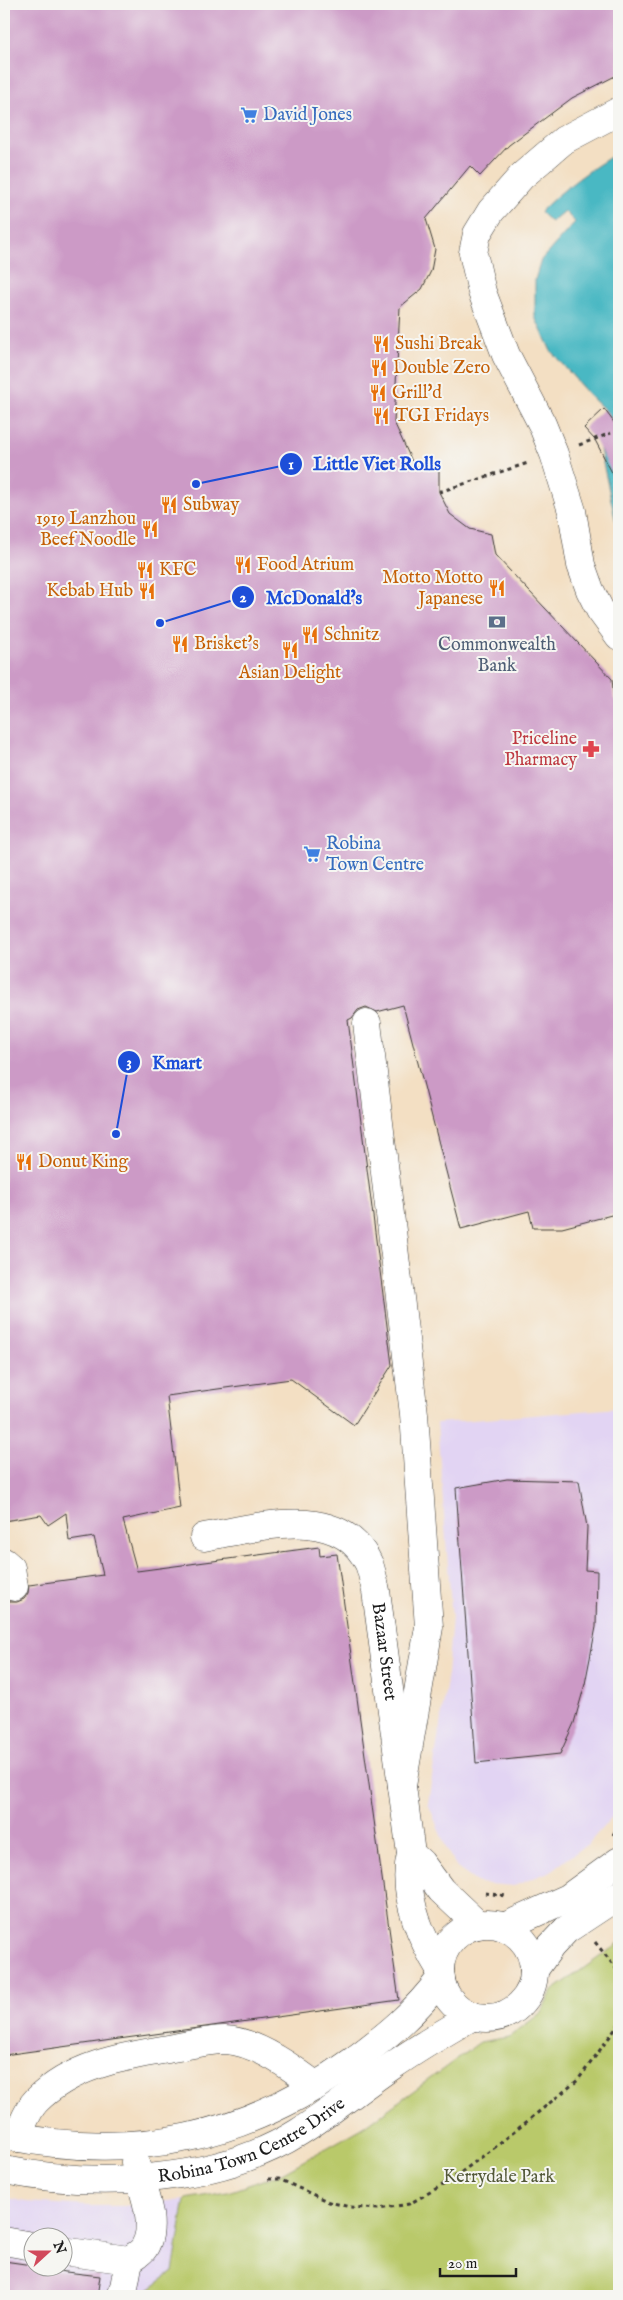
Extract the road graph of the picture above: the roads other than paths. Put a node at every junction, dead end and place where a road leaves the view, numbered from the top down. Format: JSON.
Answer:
{"nodes":[{"id":1,"x":619,"y":111,"type":"edge"},
{"id":2,"x":619,"y":636,"type":"edge"},
{"id":3,"x":367,"y":1023,"type":"dead end"},
{"id":4,"x":204,"y":1537,"type":"dead end"},
{"id":5,"x":4,"y":1562,"type":"edge"},
{"id":6,"x":14,"y":1587,"type":"dead end"},
{"id":7,"x":402,"y":1786,"type":"junction"},
{"id":8,"x":614,"y":1850,"type":"edge"},
{"id":9,"x":411,"y":1854,"type":"junction"},
{"id":10,"x":619,"y":1895,"type":"edge"},
{"id":11,"x":491,"y":1926,"type":"junction"},
{"id":12,"x":534,"y":1970,"type":"junction"},
{"id":13,"x":440,"y":1973,"type":"junction"},
{"id":14,"x":473,"y":2016,"type":"junction"},
{"id":15,"x":316,"y":2086,"type":"junction"},
{"id":16,"x":10,"y":2137,"type":"edge"},
{"id":17,"x":132,"y":2146,"type":"junction"},
{"id":18,"x":4,"y":2170,"type":"edge"},
{"id":19,"x":139,"y":2179,"type":"junction"},
{"id":20,"x":4,"y":2241,"type":"edge"},
{"id":21,"x":22,"y":2244,"type":"edge"},
{"id":22,"x":72,"y":2252,"type":"edge"},
{"id":23,"x":129,"y":2260,"type":"junction"},
{"id":24,"x":120,"y":2296,"type":"edge"}],
"edges":[{"from":1,"to":2,"type":"street"},
{"from":3,"to":7,"type":"street"},
{"from":4,"to":7,"type":"street","name":"Bazaar Street"},
{"from":5,"to":6,"type":"street"},
{"from":7,"to":9,"type":"street","name":"Bazaar Street"},
{"from":8,"to":11,"type":"street"},
{"from":9,"to":11,"type":"street"},
{"from":9,"to":13,"type":"street","name":"Bazaar Street"},
{"from":10,"to":12,"type":"street"},
{"from":11,"to":12,"type":"street"},
{"from":11,"to":13,"type":"street"},
{"from":12,"to":14,"type":"street"},
{"from":13,"to":14,"type":"street"},
{"from":13,"to":15,"type":"street","name":"Robina Town Centre Drive"},
{"from":14,"to":19,"type":"street","name":"Robina Town Centre Drive"},
{"from":15,"to":16,"type":"street"},
{"from":15,"to":17,"type":"street","name":"Robina Town Centre Drive"},
{"from":16,"to":17,"type":"street","name":"Robina Town Centre Drive"},
{"from":17,"to":19,"type":"street"},
{"from":18,"to":19,"type":"street","name":"Robina Town Centre Drive"},
{"from":19,"to":23,"type":"street"},
{"from":20,"to":21,"type":"street"},
{"from":22,"to":23,"type":"street"},
{"from":23,"to":24,"type":"street"}]}
